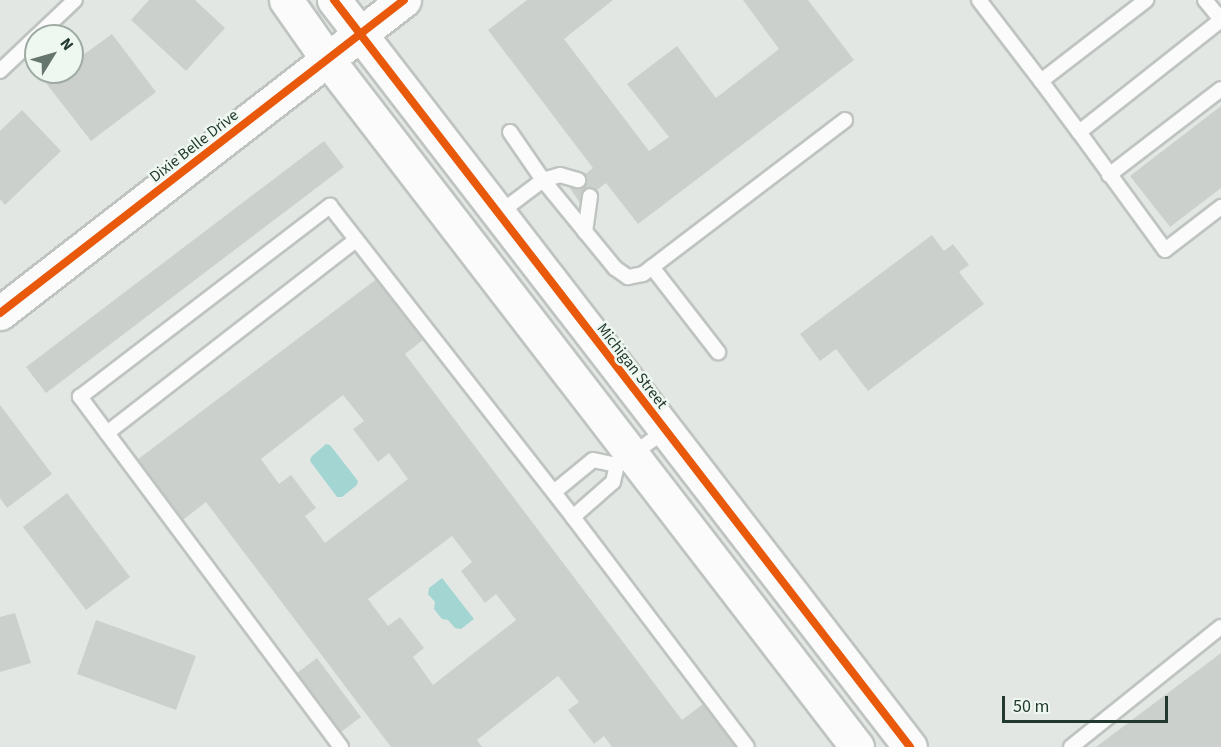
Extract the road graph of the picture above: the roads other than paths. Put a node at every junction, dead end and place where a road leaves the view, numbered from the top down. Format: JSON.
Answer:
{"nodes":[{"id":1,"x":75,"y":0,"type":"edge"},
{"id":2,"x":286,"y":0,"type":"edge"},
{"id":3,"x":334,"y":0,"type":"edge"},
{"id":4,"x":404,"y":0,"type":"edge"},
{"id":5,"x":979,"y":0,"type":"edge"},
{"id":6,"x":1205,"y":0,"type":"edge"},
{"id":7,"x":1140,"y":2,"type":"edge"},
{"id":8,"x":1221,"y":20,"type":"edge"},
{"id":9,"x":50,"y":24,"type":"edge"},
{"id":10,"x":358,"y":35,"type":"junction"},
{"id":11,"x":24,"y":49,"type":"edge"},
{"id":12,"x":328,"y":60,"type":"junction"},
{"id":13,"x":0,"y":71,"type":"edge"},
{"id":14,"x":1041,"y":81,"type":"junction"},
{"id":15,"x":1221,"y":89,"type":"edge"},
{"id":16,"x":845,"y":120,"type":"dead end"},
{"id":17,"x":510,"y":132,"type":"dead end"},
{"id":18,"x":1079,"y":132,"type":"junction"},
{"id":19,"x":1109,"y":175,"type":"junction"},
{"id":20,"x":543,"y":180,"type":"junction"},
{"id":21,"x":578,"y":180,"type":"dead end"},
{"id":22,"x":590,"y":196,"type":"dead end"},
{"id":23,"x":1221,"y":207,"type":"edge"},
{"id":24,"x":498,"y":214,"type":"junction"},
{"id":25,"x":585,"y":232,"type":"junction"},
{"id":26,"x":356,"y":240,"type":"junction"},
{"id":27,"x":652,"y":267,"type":"junction"},
{"id":28,"x":0,"y":313,"type":"edge"},
{"id":29,"x":718,"y":352,"type":"dead end"},
{"id":30,"x":665,"y":431,"type":"junction"},
{"id":31,"x":107,"y":433,"type":"junction"},
{"id":32,"x":624,"y":460,"type":"junction"},
{"id":33,"x":554,"y":492,"type":"junction"},
{"id":34,"x":573,"y":518,"type":"junction"},
{"id":35,"x":1221,"y":627,"type":"edge"},
{"id":36,"x":341,"y":747,"type":"edge"},
{"id":37,"x":747,"y":747,"type":"edge"},
{"id":38,"x":857,"y":747,"type":"edge"},
{"id":39,"x":910,"y":747,"type":"edge"},
{"id":40,"x":1071,"y":747,"type":"edge"}],
"edges":[{"from":1,"to":9,"type":"lane"},
{"from":2,"to":12,"type":"street"},
{"from":3,"to":10,"type":"street","name":"Michigan Street"},
{"from":4,"to":10,"type":"street","name":"Dixie Belle Drive"},
{"from":5,"to":14,"type":"lane"},
{"from":6,"to":8,"type":"lane"},
{"from":7,"to":14,"type":"lane"},
{"from":8,"to":18,"type":"lane"},
{"from":10,"to":12,"type":"street","name":"Dixie Belle Drive"},
{"from":10,"to":24,"type":"street","name":"Michigan Street"},
{"from":11,"to":13,"type":"lane"},
{"from":12,"to":28,"type":"street","name":"Dixie Belle Drive"},
{"from":12,"to":32,"type":"street"},
{"from":14,"to":18,"type":"lane"},
{"from":15,"to":19,"type":"lane"},
{"from":16,"to":27,"type":"lane"},
{"from":17,"to":20,"type":"lane"},
{"from":18,"to":19,"type":"lane"},
{"from":19,"to":23,"type":"lane"},
{"from":20,"to":21,"type":"lane"},
{"from":20,"to":24,"type":"lane"},
{"from":20,"to":25,"type":"lane"},
{"from":22,"to":25,"type":"lane"},
{"from":24,"to":30,"type":"street","name":"Michigan Street"},
{"from":25,"to":27,"type":"lane"},
{"from":26,"to":31,"type":"lane"},
{"from":26,"to":31,"type":"lane"},
{"from":26,"to":33,"type":"lane"},
{"from":27,"to":29,"type":"lane"},
{"from":30,"to":32,"type":"lane"},
{"from":30,"to":39,"type":"street","name":"Michigan Street"},
{"from":31,"to":36,"type":"lane"},
{"from":32,"to":33,"type":"lane"},
{"from":32,"to":34,"type":"lane"},
{"from":32,"to":38,"type":"street"},
{"from":33,"to":34,"type":"lane"},
{"from":34,"to":37,"type":"lane"},
{"from":35,"to":40,"type":"lane"}]}
